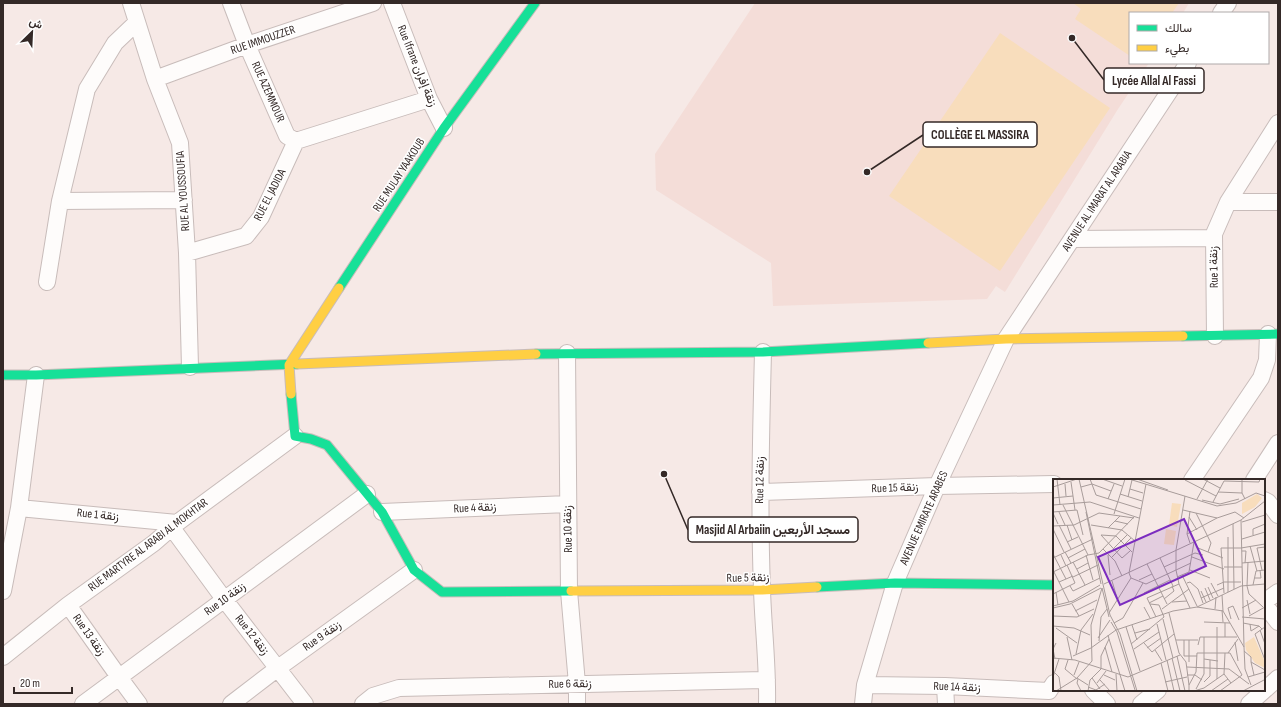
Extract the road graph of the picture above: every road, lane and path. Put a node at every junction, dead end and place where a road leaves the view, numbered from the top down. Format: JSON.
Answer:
{"nodes":[{"id":1,"x":131,"y":3,"type":"edge"},
{"id":2,"x":231,"y":3,"type":"edge"},
{"id":3,"x":373,"y":3,"type":"edge"},
{"id":4,"x":392,"y":3,"type":"edge"},
{"id":5,"x":535,"y":3,"type":"edge"},
{"id":6,"x":1228,"y":3,"type":"edge"},
{"id":7,"x":1222,"y":12,"type":"edge"},
{"id":8,"x":137,"y":22,"type":"junction"},
{"id":9,"x":247,"y":45,"type":"junction"},
{"id":10,"x":1187,"y":64,"type":"edge"},
{"id":11,"x":155,"y":80,"type":"junction"},
{"id":12,"x":429,"y":99,"type":"junction"},
{"id":13,"x":1278,"y":123,"type":"edge"},
{"id":14,"x":444,"y":128,"type":"junction"},
{"id":15,"x":292,"y":138,"type":"junction"},
{"id":16,"x":184,"y":200,"type":"junction"},
{"id":17,"x":60,"y":201,"type":"junction"},
{"id":18,"x":1228,"y":202,"type":"junction"},
{"id":19,"x":1278,"y":202,"type":"edge"},
{"id":20,"x":1214,"y":238,"type":"junction"},
{"id":21,"x":1072,"y":239,"type":"junction"},
{"id":22,"x":187,"y":253,"type":"junction"},
{"id":23,"x":47,"y":282,"type":"dead end"},
{"id":24,"x":1273,"y":334,"type":"edge"},
{"id":25,"x":1215,"y":336,"type":"junction"},
{"id":26,"x":1006,"y":339,"type":"junction"},
{"id":27,"x":762,"y":352,"type":"junction"},
{"id":28,"x":567,"y":353,"type":"junction"},
{"id":29,"x":289,"y":365,"type":"junction"},
{"id":30,"x":190,"y":367,"type":"junction"},
{"id":31,"x":3,"y":375,"type":"edge"},
{"id":32,"x":36,"y":375,"type":"junction"},
{"id":33,"x":295,"y":436,"type":"junction"},
{"id":34,"x":1278,"y":443,"type":"edge"},
{"id":35,"x":1193,"y":479,"type":"edge"},
{"id":36,"x":1255,"y":479,"type":"edge"},
{"id":37,"x":1053,"y":484,"type":"edge"},
{"id":38,"x":937,"y":486,"type":"junction"},
{"id":39,"x":760,"y":492,"type":"junction"},
{"id":40,"x":367,"y":494,"type":"junction"},
{"id":41,"x":1265,"y":500,"type":"edge"},
{"id":42,"x":568,"y":504,"type":"junction"},
{"id":43,"x":19,"y":508,"type":"junction"},
{"id":44,"x":382,"y":512,"type":"junction"},
{"id":45,"x":1278,"y":515,"type":"edge"},
{"id":46,"x":174,"y":525,"type":"junction"},
{"id":47,"x":414,"y":570,"type":"junction"},
{"id":48,"x":895,"y":583,"type":"junction"},
{"id":49,"x":1053,"y":585,"type":"edge"},
{"id":50,"x":762,"y":590,"type":"junction"},
{"id":51,"x":569,"y":591,"type":"junction"},
{"id":52,"x":3,"y":592,"type":"edge"},
{"id":53,"x":1278,"y":592,"type":"edge"},
{"id":54,"x":224,"y":599,"type":"junction"},
{"id":55,"x":1265,"y":602,"type":"edge"},
{"id":56,"x":1265,"y":604,"type":"edge"},
{"id":57,"x":68,"y":605,"type":"junction"},
{"id":58,"x":1278,"y":622,"type":"edge"},
{"id":59,"x":3,"y":657,"type":"edge"},
{"id":60,"x":278,"y":668,"type":"junction"},
{"id":61,"x":119,"y":677,"type":"junction"},
{"id":62,"x":1278,"y":678,"type":"edge"},
{"id":63,"x":767,"y":680,"type":"junction"},
{"id":64,"x":577,"y":684,"type":"junction"},
{"id":65,"x":865,"y":685,"type":"junction"},
{"id":66,"x":945,"y":686,"type":"junction"},
{"id":67,"x":1051,"y":687,"type":"edge"},
{"id":68,"x":1265,"y":690,"type":"edge"},
{"id":69,"x":1094,"y":691,"type":"edge"},
{"id":70,"x":1157,"y":691,"type":"edge"},
{"id":71,"x":1264,"y":691,"type":"edge"},
{"id":72,"x":368,"y":700,"type":"edge"},
{"id":73,"x":83,"y":704,"type":"edge"},
{"id":74,"x":139,"y":704,"type":"edge"},
{"id":75,"x":231,"y":704,"type":"edge"},
{"id":76,"x":305,"y":704,"type":"edge"},
{"id":77,"x":577,"y":704,"type":"edge"},
{"id":78,"x":767,"y":704,"type":"edge"},
{"id":79,"x":863,"y":704,"type":"edge"},
{"id":80,"x":946,"y":704,"type":"edge"},
{"id":81,"x":1106,"y":704,"type":"edge"},
{"id":82,"x":1141,"y":704,"type":"edge"},
{"id":83,"x":1249,"y":704,"type":"edge"}],
"edges":[{"from":1,"to":8,"type":"street","name":"RUE AL YOUSSOUFIA"},
{"from":2,"to":9,"type":"street","name":"RUE AZEMMOUR"},
{"from":3,"to":9,"type":"street","name":"RUE IMMOUZZER"},
{"from":4,"to":12,"type":"street","name":"Rue Ifrane زنقة إفران"},
{"from":5,"to":14,"type":"street","name":"RUE MULAY YAAKOUB"},
{"from":6,"to":7,"type":"street"},
{"from":8,"to":11,"type":"street","name":"RUE AL YOUSSOUFIA"},
{"from":8,"to":17,"type":"street"},
{"from":9,"to":11,"type":"street","name":"RUE IMMOUZZER"},
{"from":9,"to":15,"type":"street","name":"RUE AZEMMOUR"},
{"from":10,"to":21,"type":"street","name":"AVENUE AL IMARAT AL ARABIA"},
{"from":11,"to":16,"type":"street","name":"RUE AL YOUSSOUFIA"},
{"from":12,"to":14,"type":"street","name":"Rue Ifrane زنقة إفران"},
{"from":12,"to":15,"type":"street"},
{"from":13,"to":18,"type":"street","name":"Rue 1 زنقة"},
{"from":14,"to":29,"type":"street","name":"RUE MULAY YAAKOUB"},
{"from":15,"to":22,"type":"street","name":"RUE EL JADIDA"},
{"from":16,"to":17,"type":"street"},
{"from":16,"to":22,"type":"street","name":"RUE AL YOUSSOUFIA"},
{"from":17,"to":23,"type":"street"},
{"from":18,"to":19,"type":"street"},
{"from":18,"to":20,"type":"street","name":"Rue 1 زنقة"},
{"from":20,"to":21,"type":"street"},
{"from":20,"to":25,"type":"street","name":"Rue 1 زنقة"},
{"from":21,"to":26,"type":"street","name":"AVENUE AL IMARAT AL ARABIA"},
{"from":22,"to":30,"type":"street","name":"RUE AL YOUSSOUFIA"},
{"from":24,"to":25,"type":"street"},
{"from":24,"to":35,"type":"street"},
{"from":25,"to":26,"type":"street"},
{"from":26,"to":27,"type":"street"},
{"from":26,"to":38,"type":"street","name":"AVENUE EMIRATE ARABES"},
{"from":27,"to":28,"type":"street"},
{"from":27,"to":39,"type":"street","name":"Rue 12 زنقة"},
{"from":28,"to":29,"type":"street"},
{"from":28,"to":42,"type":"street","name":"Rue 10 زنقة"},
{"from":29,"to":30,"type":"street"},
{"from":29,"to":33,"type":"street"},
{"from":30,"to":32,"type":"street"},
{"from":31,"to":32,"type":"street"},
{"from":32,"to":43,"type":"street"},
{"from":33,"to":40,"type":"street"},
{"from":33,"to":46,"type":"street","name":"RUE MARTYRE AL ARABI AL MOKHTAR"},
{"from":34,"to":36,"type":"street"},
{"from":37,"to":38,"type":"street","name":"Rue 15 زنقة"},
{"from":38,"to":39,"type":"street","name":"Rue 15 زنقة"},
{"from":38,"to":48,"type":"street","name":"AVENUE EMIRATE ARABES"},
{"from":39,"to":50,"type":"street","name":"Rue 12 زنقة"},
{"from":40,"to":44,"type":"street"},
{"from":40,"to":54,"type":"street","name":"Rue 10 زنقة"},
{"from":41,"to":45,"type":"street"},
{"from":42,"to":44,"type":"street","name":"Rue 4 زنقة"},
{"from":42,"to":51,"type":"street","name":"Rue 10 زنقة"},
{"from":43,"to":46,"type":"street","name":"Rue 1 زنقة"},
{"from":43,"to":52,"type":"street"},
{"from":44,"to":47,"type":"street"},
{"from":46,"to":54,"type":"street","name":"Rue 12 زنقة"},
{"from":46,"to":57,"type":"street","name":"RUE MARTYRE AL ARABI AL MOKHTAR"},
{"from":47,"to":51,"type":"street","name":"Rue 5 زنقة"},
{"from":47,"to":60,"type":"street","name":"Rue 9 زنقة"},
{"from":48,"to":49,"type":"street","name":"Rue 5 زنقة"},
{"from":48,"to":50,"type":"street","name":"Rue 5 زنقة"},
{"from":48,"to":65,"type":"street","name":"AVENUE EMIRATE ARABES"},
{"from":50,"to":51,"type":"street","name":"Rue 5 زنقة"},
{"from":50,"to":63,"type":"street","name":"Rue 12 زنقة"},
{"from":51,"to":64,"type":"street","name":"Rue 10 زنقة"},
{"from":53,"to":55,"type":"street"},
{"from":54,"to":60,"type":"street","name":"Rue 12 زنقة"},
{"from":54,"to":61,"type":"street","name":"Rue 10 زنقة"},
{"from":56,"to":58,"type":"street"},
{"from":57,"to":59,"type":"street","name":"RUE MARTYRE AL ARABI AL MOKHTAR"},
{"from":57,"to":61,"type":"street","name":"Rue 13 زنقة"},
{"from":60,"to":75,"type":"street","name":"Rue 9 زنقة"},
{"from":60,"to":76,"type":"street","name":"Rue 12 زنقة"},
{"from":61,"to":73,"type":"street","name":"Rue 10 زنقة"},
{"from":61,"to":74,"type":"street","name":"Rue 13 زنقة"},
{"from":62,"to":68,"type":"street"},
{"from":63,"to":64,"type":"street","name":"Rue 6 زنقة"},
{"from":63,"to":78,"type":"street","name":"Rue 12 زنقة"},
{"from":64,"to":72,"type":"street","name":"Rue 6 زنقة"},
{"from":64,"to":77,"type":"street","name":"Rue 10 زنقة"},
{"from":65,"to":66,"type":"street","name":"Rue 14 زنقة"},
{"from":65,"to":79,"type":"street","name":"AVENUE EMIRATE ARABES"},
{"from":66,"to":67,"type":"street","name":"Rue 14 زنقة"},
{"from":66,"to":80,"type":"street"},
{"from":69,"to":81,"type":"street"},
{"from":70,"to":82,"type":"street"},
{"from":71,"to":83,"type":"street"}]}
